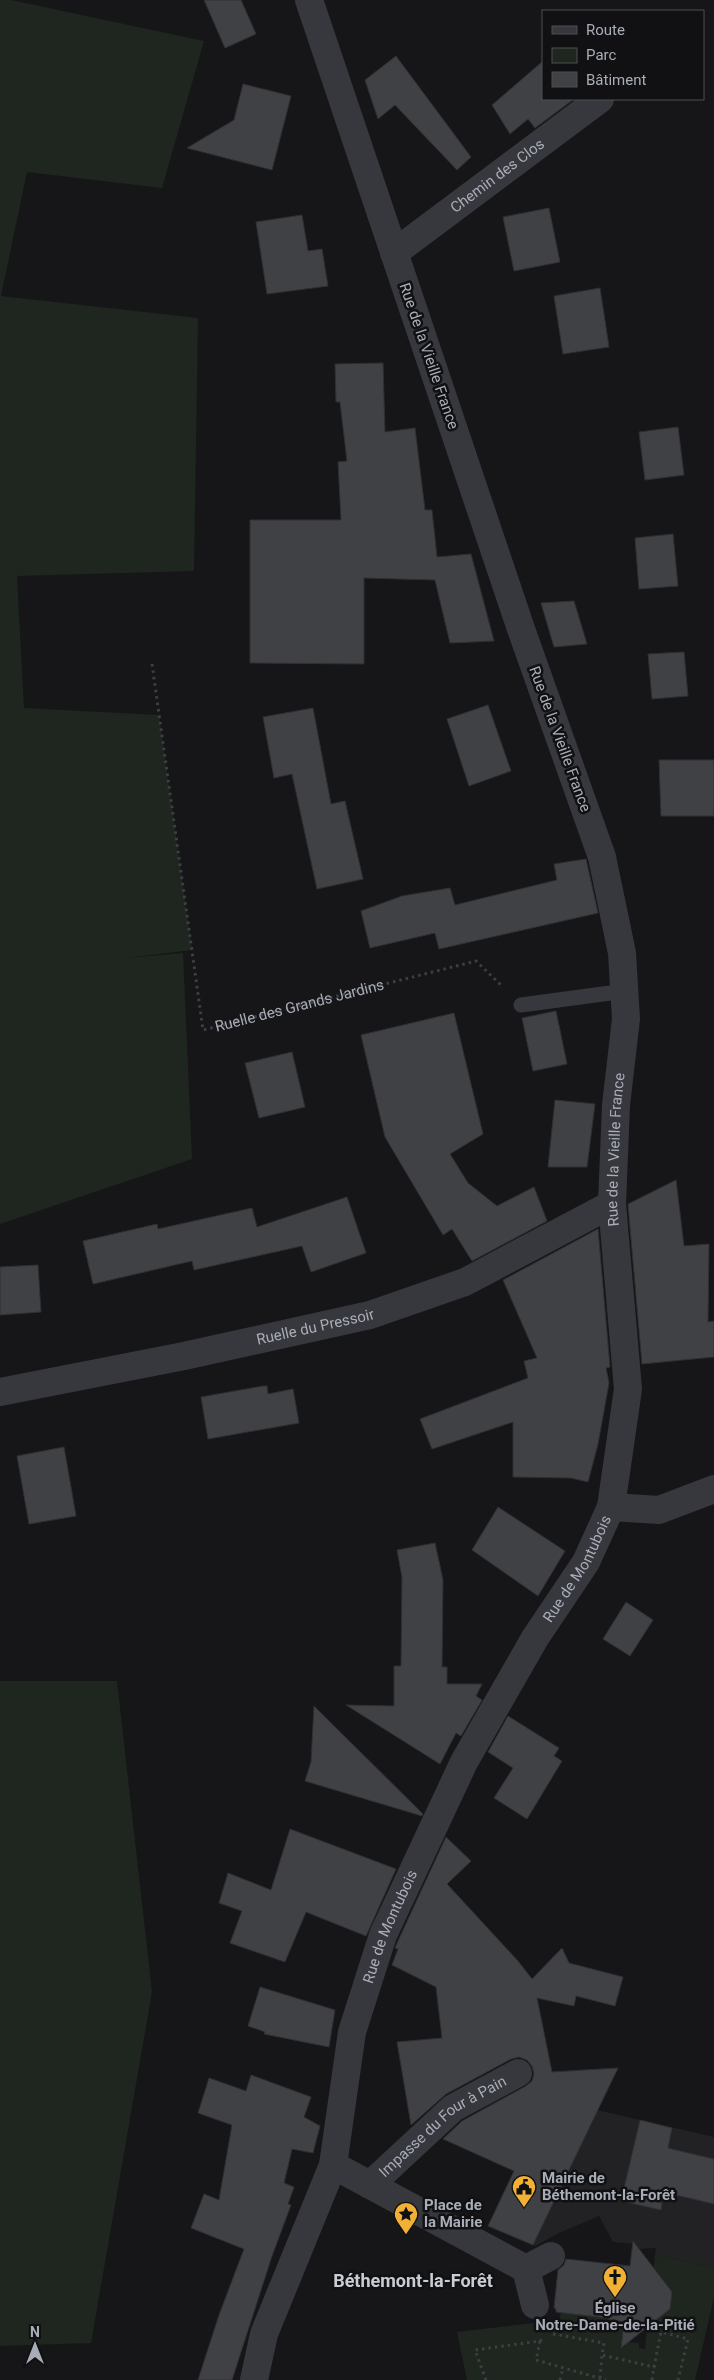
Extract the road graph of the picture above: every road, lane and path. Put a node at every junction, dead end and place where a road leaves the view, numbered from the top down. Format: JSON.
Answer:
{"nodes":[{"id":1,"x":309,"y":0,"type":"edge"},
{"id":2,"x":599,"y":100,"type":"edge"},
{"id":3,"x":394,"y":253,"type":"junction"},
{"id":4,"x":152,"y":664,"type":"dead end"},
{"id":5,"x":624,"y":991,"type":"junction"},
{"id":6,"x":521,"y":1005,"type":"joint"},
{"id":7,"x":612,"y":1204,"type":"junction"},
{"id":8,"x":0,"y":1392,"type":"edge"},
{"id":9,"x":714,"y":1489,"type":"edge"},
{"id":10,"x":611,"y":1507,"type":"junction"},
{"id":11,"x":518,"y":2073,"type":"dead end"},
{"id":12,"x":333,"y":2165,"type":"junction"},
{"id":13,"x":370,"y":2185,"type":"junction"},
{"id":14,"x":551,"y":2256,"type":"dead end"},
{"id":15,"x":526,"y":2269,"type":"junction"},
{"id":16,"x":535,"y":2306,"type":"dead end"},
{"id":17,"x":540,"y":2341,"type":"junction"},
{"id":18,"x":602,"y":2355,"type":"junction"},
{"id":19,"x":654,"y":2365,"type":"junction"},
{"id":20,"x":563,"y":2368,"type":"junction"},
{"id":21,"x":600,"y":2378,"type":"junction"},
{"id":22,"x":254,"y":2380,"type":"edge"},
{"id":23,"x":486,"y":2380,"type":"edge"},
{"id":24,"x":560,"y":2380,"type":"edge"},
{"id":25,"x":606,"y":2380,"type":"edge"},
{"id":26,"x":652,"y":2380,"type":"edge"},
{"id":27,"x":678,"y":2380,"type":"edge"}],
"edges":[{"from":1,"to":3,"type":"street","name":"Rue de la Vieille France"},
{"from":2,"to":3,"type":"street","name":"Chemin des Clos"},
{"from":3,"to":5,"type":"street","name":"Rue de la Vieille France"},
{"from":4,"to":6,"type":"path","name":"Ruelle des Grands Jardins"},
{"from":5,"to":6,"type":"lane"},
{"from":5,"to":7,"type":"street","name":"Rue de la Vieille France"},
{"from":7,"to":8,"type":"street","name":"Ruelle du Pressoir"},
{"from":7,"to":10,"type":"street","name":"Rue de la Vieille France"},
{"from":9,"to":10,"type":"street"},
{"from":10,"to":12,"type":"street","name":"Rue de Montubois"},
{"from":11,"to":13,"type":"street","name":"Impasse du Four à Pain"},
{"from":12,"to":13,"type":"street"},
{"from":12,"to":22,"type":"street","name":"Rue de Montubois"},
{"from":13,"to":15,"type":"street"},
{"from":14,"to":15,"type":"street"},
{"from":15,"to":16,"type":"street"},
{"from":17,"to":18,"type":"path"},
{"from":17,"to":20,"type":"path"},
{"from":17,"to":23,"type":"path"},
{"from":18,"to":19,"type":"path"},
{"from":18,"to":21,"type":"path"},
{"from":19,"to":26,"type":"path"},
{"from":19,"to":27,"type":"path"},
{"from":20,"to":21,"type":"path"},
{"from":20,"to":24,"type":"path"},
{"from":21,"to":25,"type":"path"}]}
